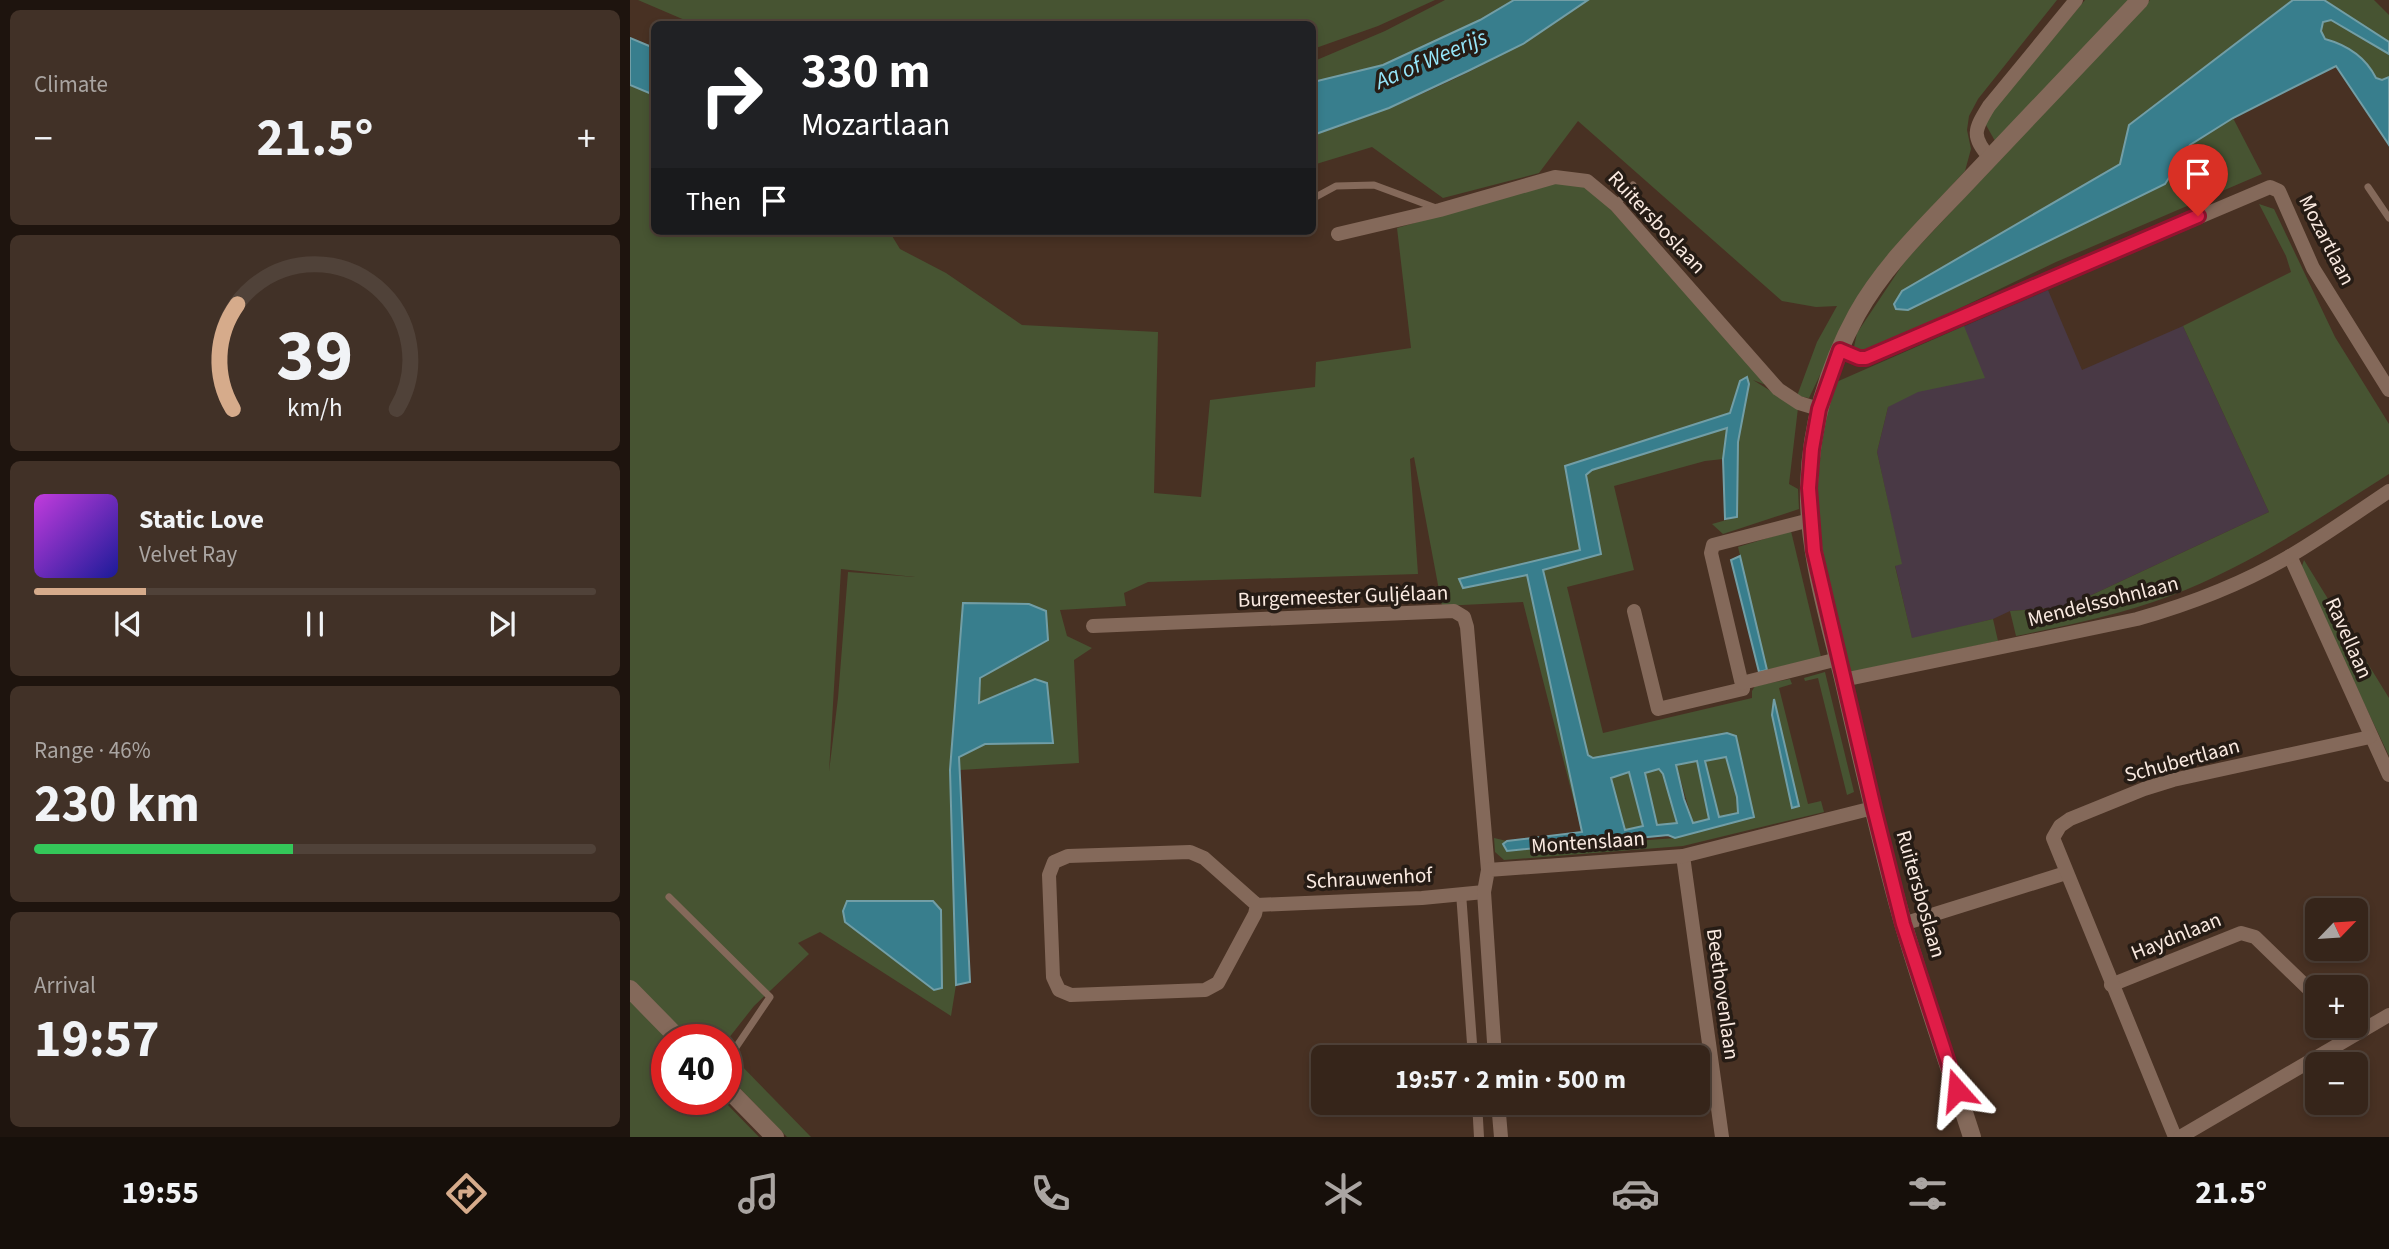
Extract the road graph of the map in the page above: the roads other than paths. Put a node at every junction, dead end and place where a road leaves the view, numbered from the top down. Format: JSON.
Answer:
{"nodes":[{"id":1,"x":2076,"y":0,"type":"edge"},
{"id":2,"x":2140,"y":0,"type":"edge"},
{"id":3,"x":1990,"y":158,"type":"junction"},
{"id":4,"x":1633,"y":185,"type":"dead end"},
{"id":5,"x":2368,"y":187,"type":"dead end"},
{"id":6,"x":1316,"y":197,"type":"edge"},
{"id":7,"x":1616,"y":205,"type":"junction"},
{"id":8,"x":1440,"y":209,"type":"junction"},
{"id":9,"x":2389,"y":218,"type":"edge"},
{"id":10,"x":1338,"y":234,"type":"dead end"},
{"id":11,"x":1840,"y":350,"type":"junction"},
{"id":12,"x":2387,"y":382,"type":"edge"},
{"id":13,"x":1819,"y":409,"type":"junction"},
{"id":14,"x":2389,"y":491,"type":"edge"},
{"id":15,"x":1810,"y":520,"type":"junction"},
{"id":16,"x":2290,"y":556,"type":"junction"},
{"id":17,"x":1633,"y":611,"type":"dead end"},
{"id":18,"x":1093,"y":626,"type":"dead end"},
{"id":19,"x":1838,"y":659,"type":"junction"},
{"id":20,"x":1843,"y":680,"type":"junction"},
{"id":21,"x":1742,"y":683,"type":"junction"},
{"id":22,"x":2370,"y":737,"type":"junction"},
{"id":23,"x":2389,"y":775,"type":"edge"},
{"id":24,"x":1874,"y":808,"type":"junction"},
{"id":25,"x":1683,"y":856,"type":"junction"},
{"id":26,"x":1488,"y":870,"type":"junction"},
{"id":27,"x":2066,"y":873,"type":"junction"},
{"id":28,"x":1461,"y":892,"type":"junction"},
{"id":29,"x":1483,"y":892,"type":"junction"},
{"id":30,"x":669,"y":897,"type":"dead end"},
{"id":31,"x":1257,"y":905,"type":"junction"},
{"id":32,"x":1903,"y":924,"type":"junction"},
{"id":33,"x":2111,"y":985,"type":"junction"},
{"id":34,"x":2305,"y":986,"type":"edge"},
{"id":35,"x":630,"y":989,"type":"edge"},
{"id":36,"x":2389,"y":1015,"type":"edge"},
{"id":37,"x":2368,"y":1023,"type":"edge"},
{"id":38,"x":664,"y":1024,"type":"edge"},
{"id":39,"x":742,"y":1038,"type":"edge"},
{"id":40,"x":2338,"y":1038,"type":"edge"},
{"id":41,"x":1473,"y":1045,"type":"edge"},
{"id":42,"x":1494,"y":1045,"type":"edge"},
{"id":43,"x":742,"y":1103,"type":"edge"},
{"id":44,"x":1478,"y":1115,"type":"edge"},
{"id":45,"x":1500,"y":1115,"type":"edge"},
{"id":46,"x":775,"y":1137,"type":"edge"},
{"id":47,"x":1479,"y":1137,"type":"edge"},
{"id":48,"x":1501,"y":1137,"type":"edge"},
{"id":49,"x":1721,"y":1137,"type":"edge"},
{"id":50,"x":1972,"y":1137,"type":"edge"},
{"id":51,"x":2177,"y":1137,"type":"edge"}],
"edges":[{"from":1,"to":3,"type":"street"},
{"from":2,"to":3,"type":"street","name":"Ruitersboslaan"},
{"from":3,"to":11,"type":"street","name":"Ruitersboslaan"},
{"from":4,"to":7,"type":"lane"},
{"from":5,"to":9,"type":"lane"},
{"from":6,"to":8,"type":"lane"},
{"from":7,"to":8,"type":"street","name":"Ruitersboslaan"},
{"from":7,"to":13,"type":"street","name":"Ruitersboslaan"},
{"from":8,"to":10,"type":"street","name":"Ruitersboslaan"},
{"from":11,"to":12,"type":"street","name":"Mozartlaan"},
{"from":11,"to":13,"type":"street","name":"Ruitersboslaan"},
{"from":13,"to":15,"type":"street","name":"Ruitersboslaan"},
{"from":14,"to":16,"type":"street","name":"Mendelssohnlaan"},
{"from":15,"to":19,"type":"street","name":"Ruitersboslaan"},
{"from":15,"to":21,"type":"street"},
{"from":16,"to":20,"type":"street","name":"Mendelssohnlaan"},
{"from":16,"to":22,"type":"street","name":"Ravellaan"},
{"from":17,"to":21,"type":"street"},
{"from":18,"to":26,"type":"street","name":"Burgemeester Guljélaan"},
{"from":19,"to":20,"type":"street","name":"Ruitersboslaan"},
{"from":19,"to":21,"type":"street"},
{"from":20,"to":24,"type":"street","name":"Ruitersboslaan"},
{"from":22,"to":23,"type":"street","name":"Ravellaan"},
{"from":22,"to":27,"type":"street","name":"Schubertlaan"},
{"from":24,"to":25,"type":"street","name":"Montenslaan"},
{"from":24,"to":32,"type":"street","name":"Ruitersboslaan"},
{"from":25,"to":26,"type":"street","name":"Montenslaan"},
{"from":25,"to":49,"type":"street","name":"Beethovenlaan"},
{"from":26,"to":29,"type":"street"},
{"from":27,"to":32,"type":"street"},
{"from":27,"to":33,"type":"street","name":"Schubertlaan"},
{"from":28,"to":29,"type":"street","name":"Schrauwenhof"},
{"from":28,"to":31,"type":"street","name":"Schrauwenhof"},
{"from":28,"to":41,"type":"street"},
{"from":29,"to":42,"type":"street"},
{"from":30,"to":39,"type":"lane"},
{"from":31,"to":31,"type":"street"},
{"from":32,"to":50,"type":"street","name":"Ruitersboslaan"},
{"from":33,"to":34,"type":"street","name":"Haydnlaan"},
{"from":33,"to":51,"type":"street","name":"Schubertlaan"},
{"from":35,"to":38,"type":"street"},
{"from":36,"to":37,"type":"street"},
{"from":40,"to":51,"type":"street"},
{"from":43,"to":46,"type":"street"},
{"from":44,"to":47,"type":"street"},
{"from":45,"to":48,"type":"street"}]}
